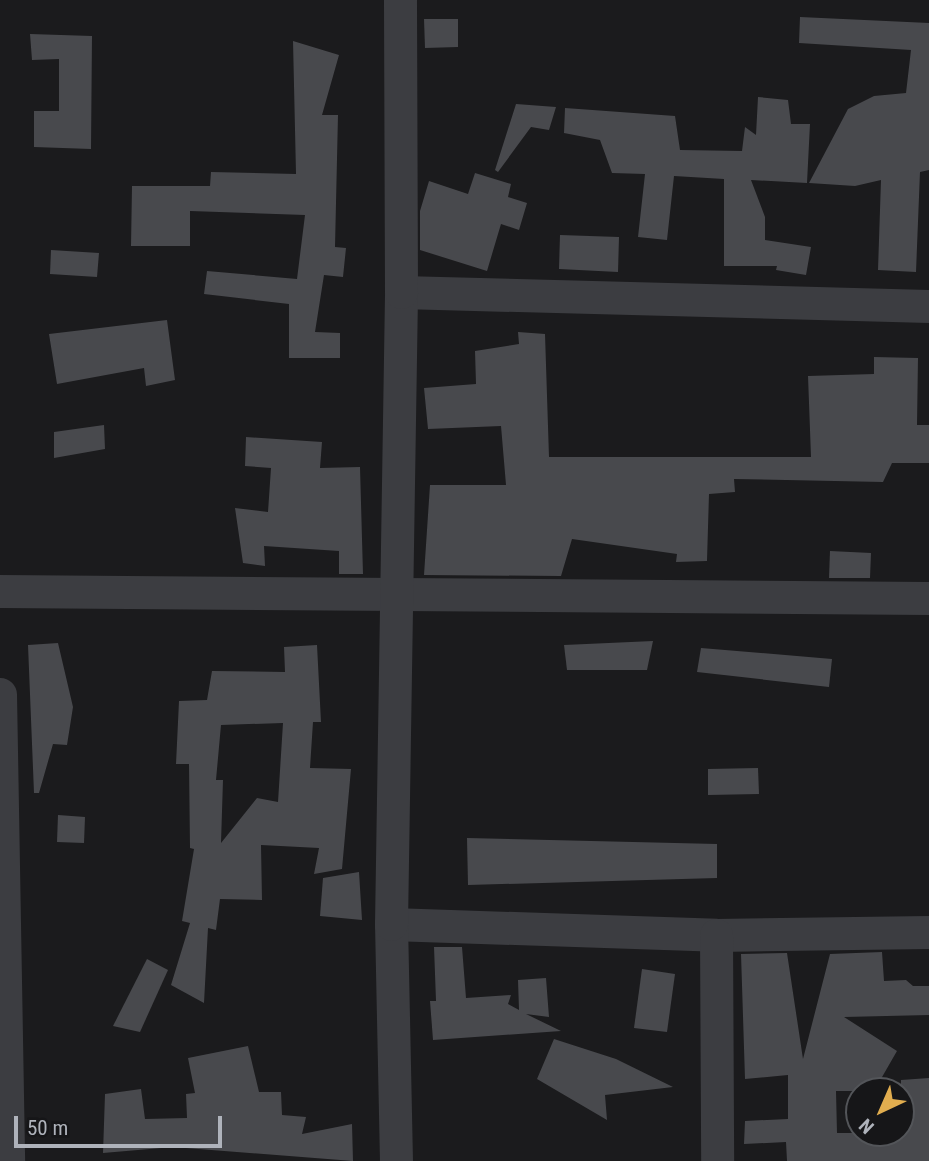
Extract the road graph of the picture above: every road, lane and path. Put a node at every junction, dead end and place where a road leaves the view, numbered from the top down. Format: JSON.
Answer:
{"nodes":[{"id":1,"x":400,"y":0,"type":"edge"},
{"id":2,"x":401,"y":292,"type":"junction"},
{"id":3,"x":929,"y":306,"type":"edge"},
{"id":4,"x":0,"y":591,"type":"edge"},
{"id":5,"x":393,"y":597,"type":"junction"},
{"id":6,"x":929,"y":598,"type":"edge"},
{"id":7,"x":0,"y":694,"type":"edge"},
{"id":8,"x":391,"y":924,"type":"junction"},
{"id":9,"x":929,"y":932,"type":"edge"},
{"id":10,"x":716,"y":935,"type":"junction"},
{"id":11,"x":8,"y":1161,"type":"edge"},
{"id":12,"x":396,"y":1161,"type":"edge"},
{"id":13,"x":717,"y":1161,"type":"edge"}],
"edges":[{"from":1,"to":2,"type":"street"},
{"from":2,"to":3,"type":"street"},
{"from":2,"to":5,"type":"street"},
{"from":4,"to":5,"type":"street"},
{"from":5,"to":6,"type":"street"},
{"from":5,"to":8,"type":"street"},
{"from":7,"to":11,"type":"street"},
{"from":8,"to":10,"type":"street"},
{"from":8,"to":12,"type":"street"},
{"from":9,"to":10,"type":"street"},
{"from":10,"to":13,"type":"street"}]}
